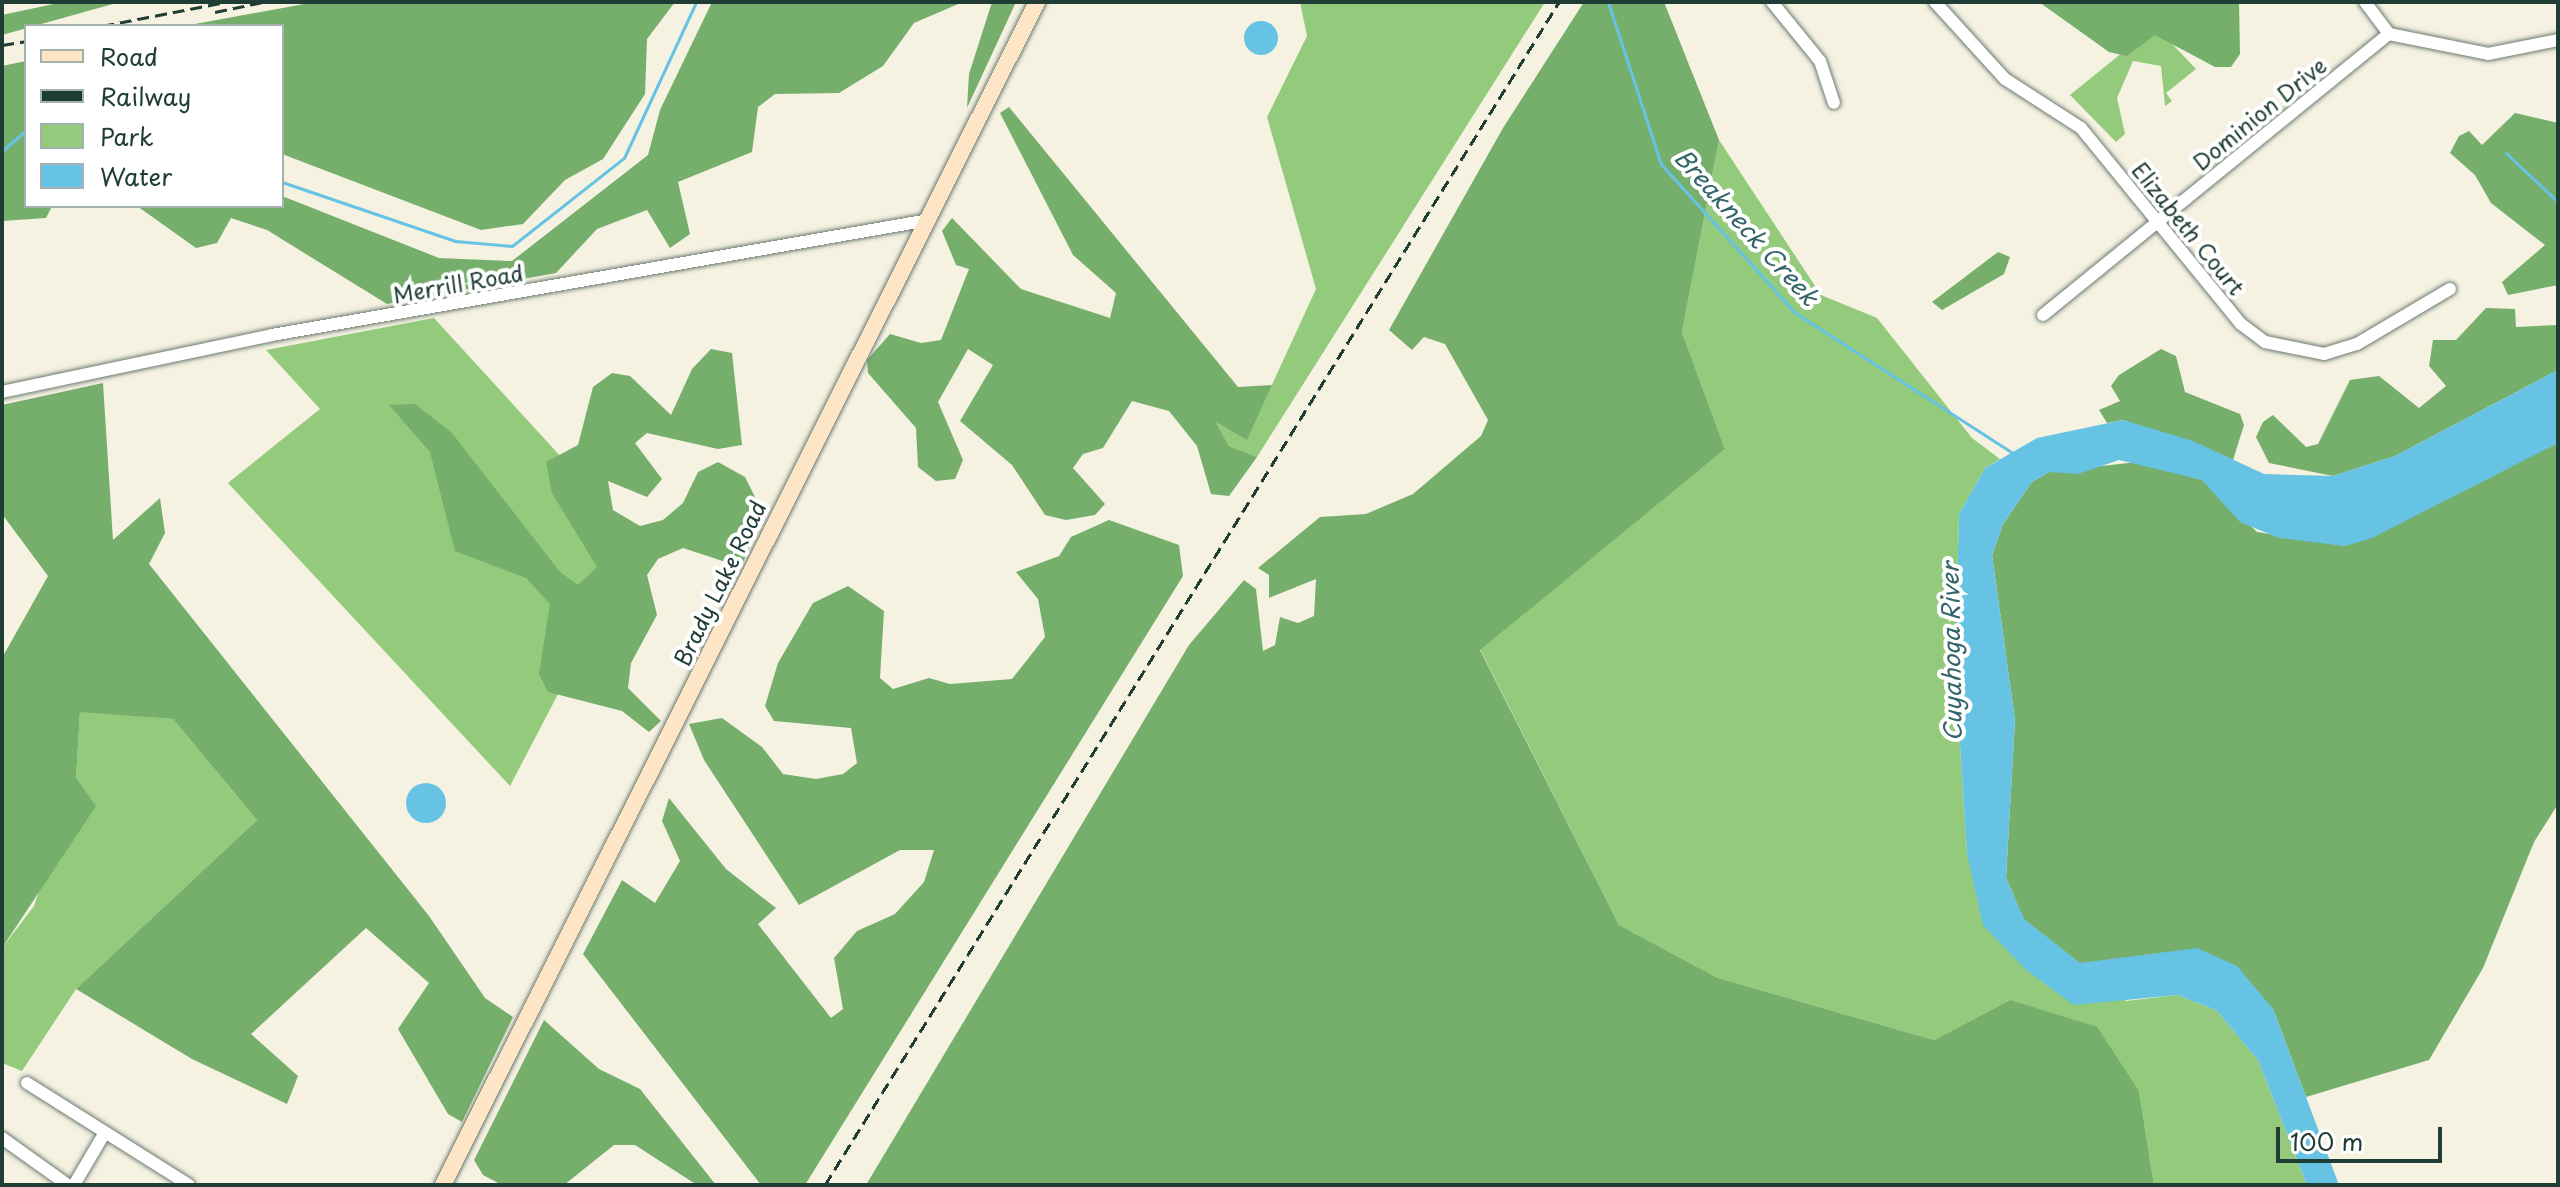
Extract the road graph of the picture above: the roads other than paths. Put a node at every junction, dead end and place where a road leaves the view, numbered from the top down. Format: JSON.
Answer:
{"nodes":[{"id":1,"x":1037,"y":2,"type":"edge"},
{"id":2,"x":1772,"y":2,"type":"edge"},
{"id":3,"x":1935,"y":2,"type":"edge"},
{"id":4,"x":2365,"y":2,"type":"edge"},
{"id":5,"x":2389,"y":34,"type":"junction"},
{"id":6,"x":2558,"y":40,"type":"edge"},
{"id":7,"x":1834,"y":103,"type":"dead end"},
{"id":8,"x":923,"y":221,"type":"junction"},
{"id":9,"x":2157,"y":221,"type":"junction"},
{"id":10,"x":2450,"y":289,"type":"dead end"},
{"id":11,"x":2043,"y":315,"type":"dead end"},
{"id":12,"x":2,"y":392,"type":"edge"},
{"id":13,"x":27,"y":1083,"type":"dead end"},
{"id":14,"x":104,"y":1134,"type":"junction"},
{"id":15,"x":2,"y":1138,"type":"edge"},
{"id":16,"x":71,"y":1185,"type":"edge"},
{"id":17,"x":189,"y":1185,"type":"edge"},
{"id":18,"x":443,"y":1185,"type":"edge"}],
"edges":[{"from":1,"to":8,"type":"street","name":"Brady Lake Road"},
{"from":2,"to":7,"type":"street"},
{"from":3,"to":9,"type":"street","name":"Elizabeth Court"},
{"from":4,"to":5,"type":"street"},
{"from":5,"to":6,"type":"street"},
{"from":5,"to":9,"type":"street","name":"Dominion Drive"},
{"from":8,"to":12,"type":"street","name":"Merrill Road"},
{"from":8,"to":18,"type":"street","name":"Brady Lake Road"},
{"from":9,"to":10,"type":"street","name":"Elizabeth Court"},
{"from":9,"to":11,"type":"street","name":"Dominion Drive"},
{"from":13,"to":14,"type":"street"},
{"from":14,"to":16,"type":"street"},
{"from":14,"to":17,"type":"street"},
{"from":15,"to":16,"type":"street"}]}
